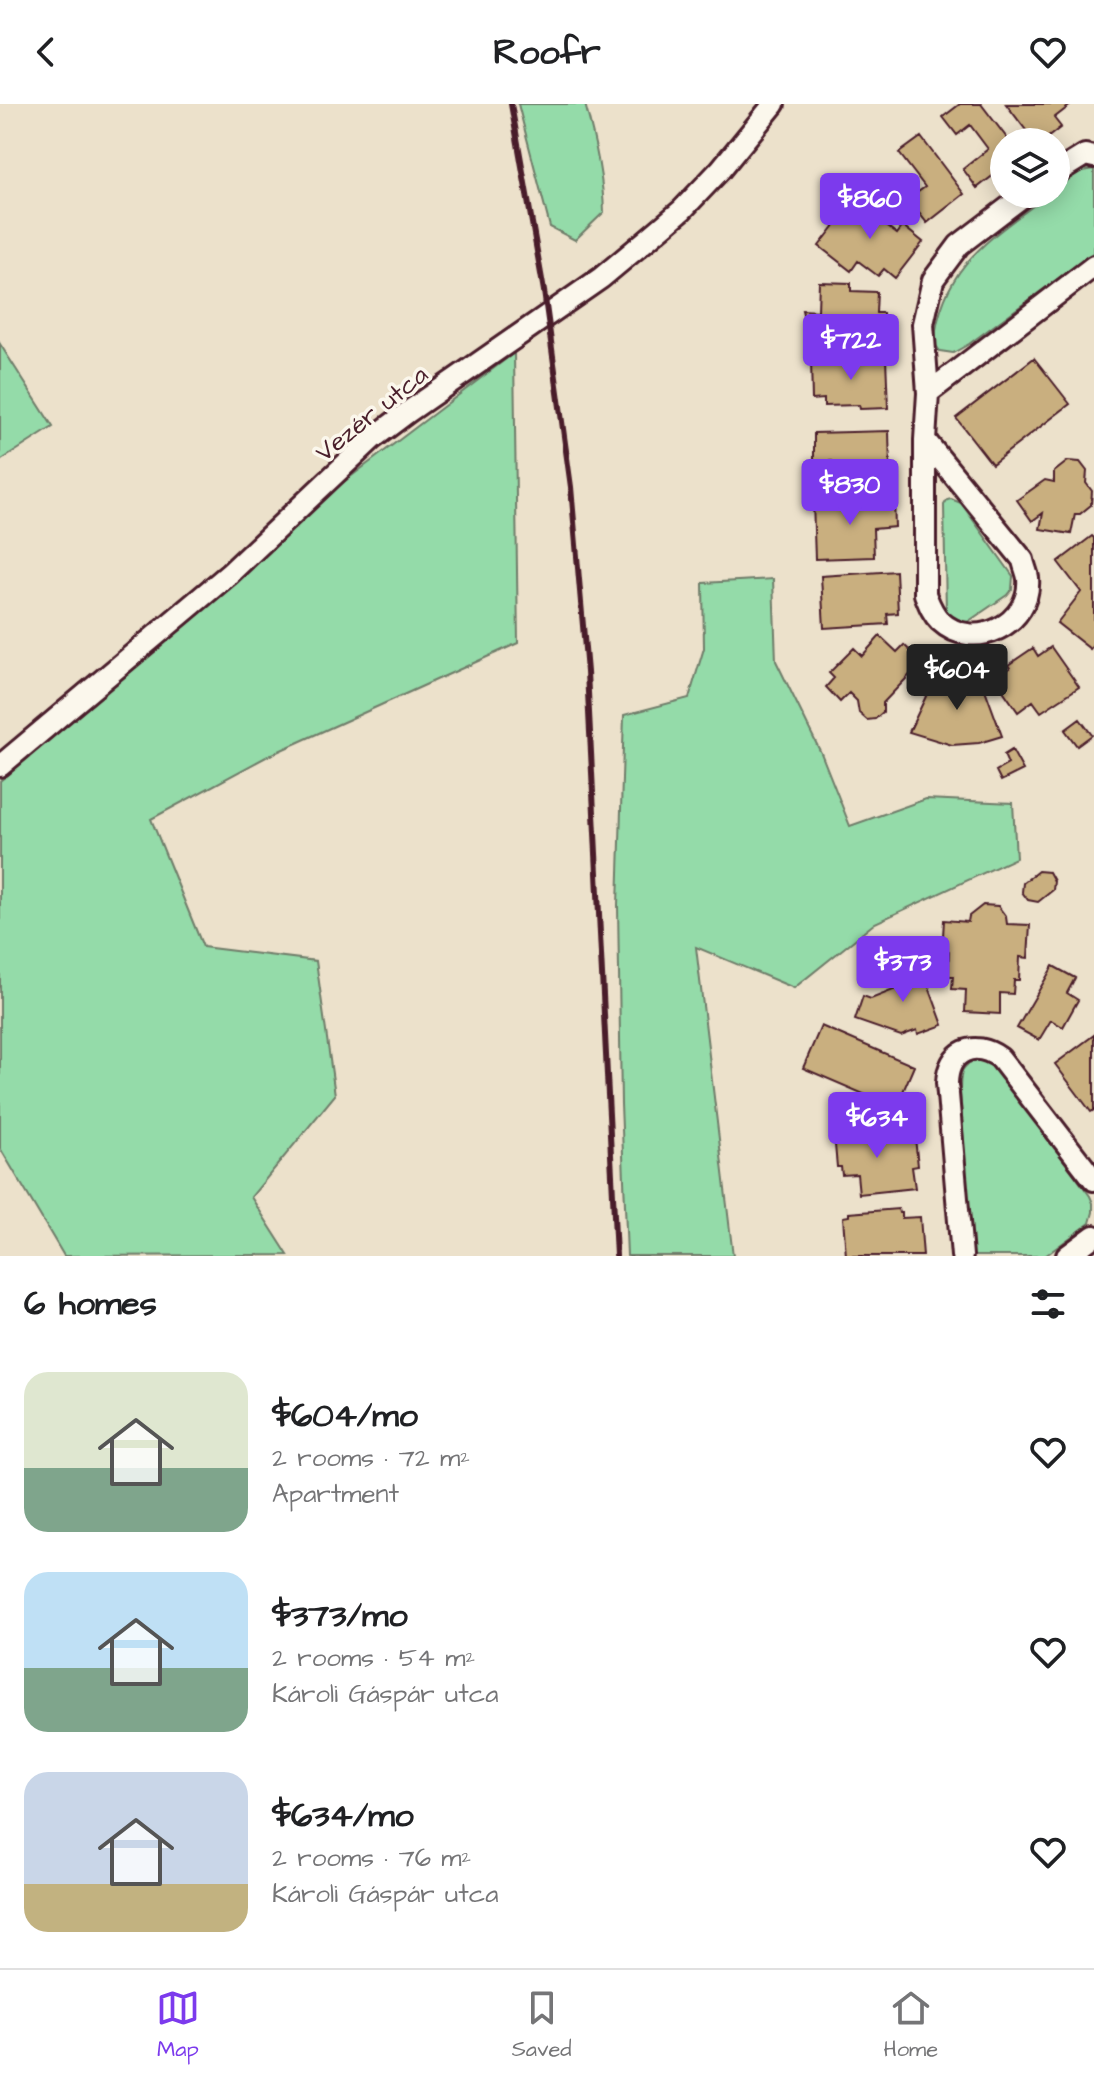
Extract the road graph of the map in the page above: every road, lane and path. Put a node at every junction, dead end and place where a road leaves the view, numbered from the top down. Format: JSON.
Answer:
{"nodes":[{"id":1,"x":774,"y":104,"type":"edge"},
{"id":2,"x":1094,"y":157,"type":"edge"},
{"id":3,"x":1070,"y":164,"type":"edge"},
{"id":4,"x":1008,"y":208,"type":"edge"},
{"id":5,"x":1094,"y":266,"type":"edge"},
{"id":6,"x":928,"y":393,"type":"junction"},
{"id":7,"x":925,"y":440,"type":"junction"},
{"id":8,"x":0,"y":766,"type":"edge"},
{"id":9,"x":1094,"y":1180,"type":"edge"},
{"id":10,"x":1094,"y":1236,"type":"edge"},
{"id":11,"x":962,"y":1256,"type":"edge"},
{"id":12,"x":1067,"y":1256,"type":"edge"}],
"edges":[{"from":1,"to":8,"type":"street","name":"Vezér utca"},
{"from":2,"to":3,"type":"street"},
{"from":4,"to":6,"type":"street"},
{"from":5,"to":6,"type":"street"},
{"from":6,"to":7,"type":"street"},
{"from":7,"to":7,"type":"street"},
{"from":9,"to":11,"type":"street"},
{"from":10,"to":12,"type":"street"}]}
